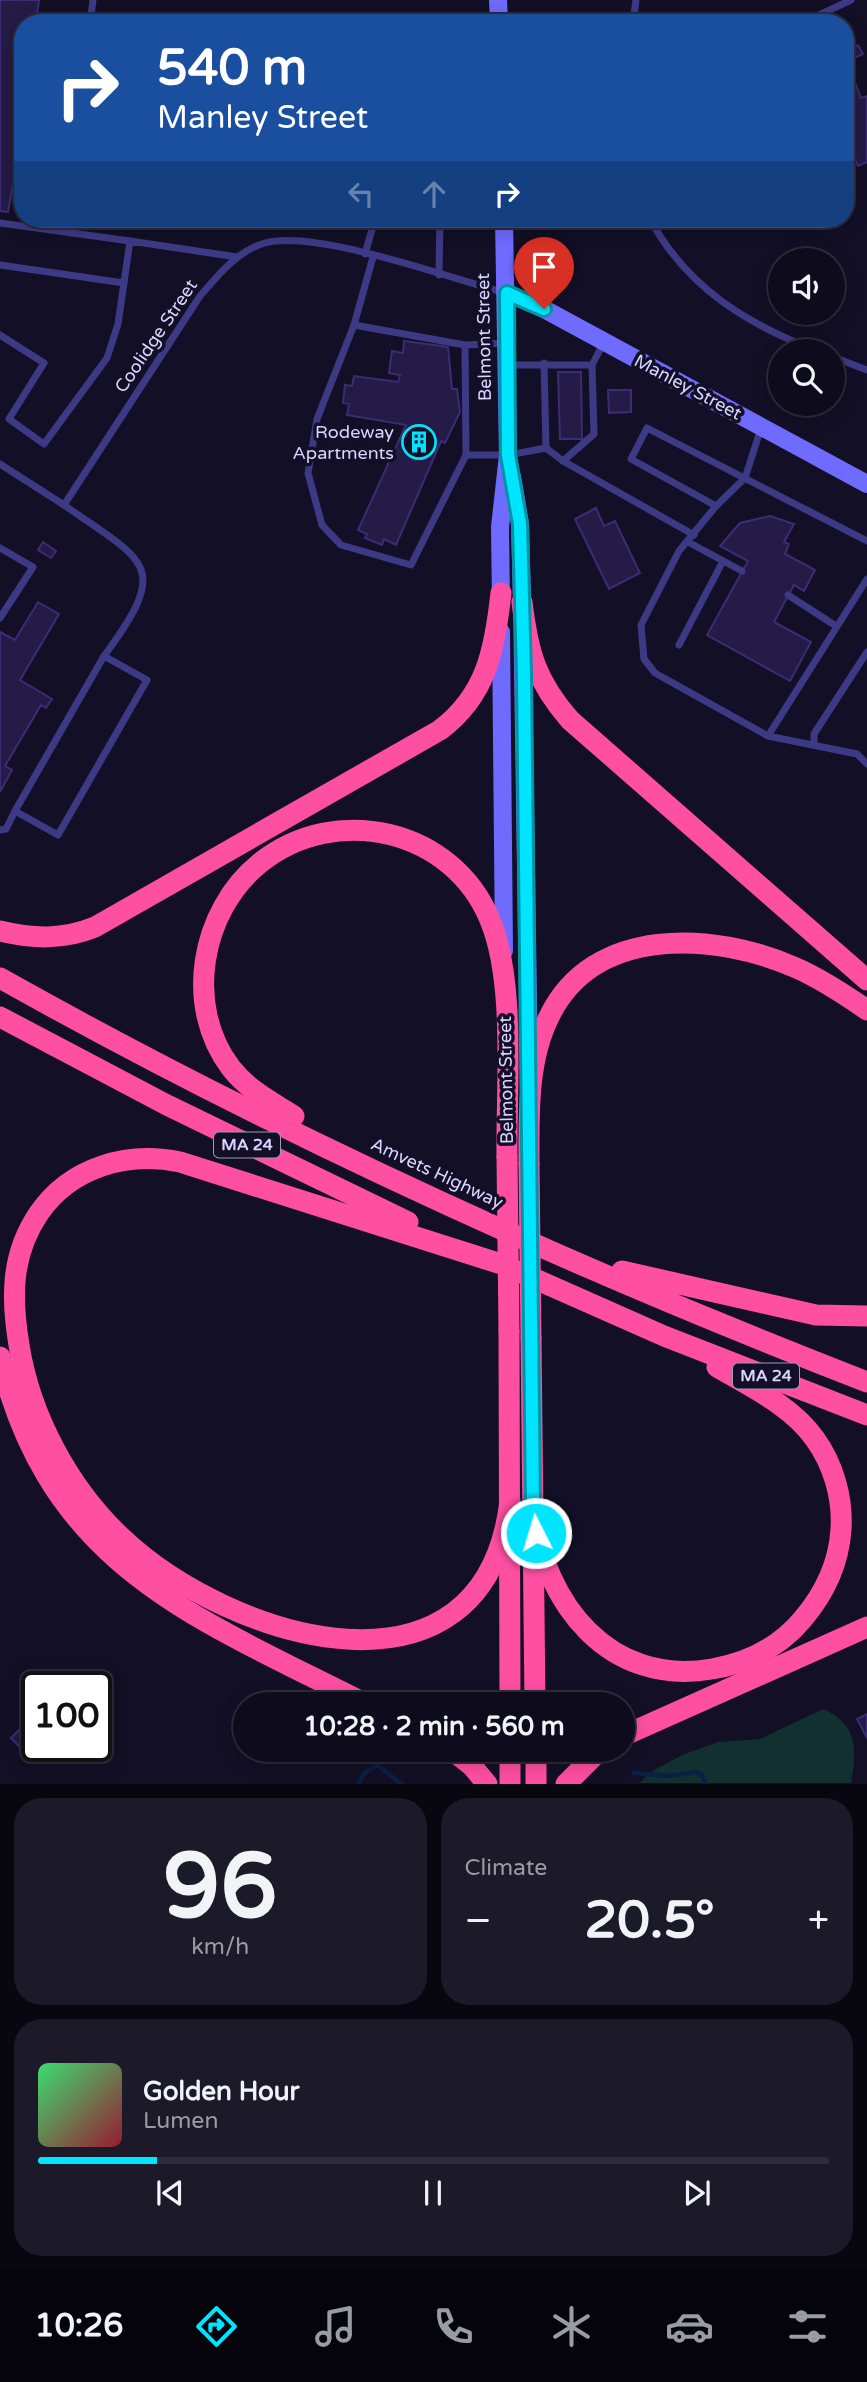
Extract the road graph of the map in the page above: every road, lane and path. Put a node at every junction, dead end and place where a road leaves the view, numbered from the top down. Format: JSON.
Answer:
{"nodes":[{"id":1,"x":851,"y":0,"type":"edge"},
{"id":2,"x":821,"y":14,"type":"edge"},
{"id":3,"x":36,"y":228,"type":"edge"},
{"id":4,"x":71,"y":228,"type":"edge"},
{"id":5,"x":374,"y":228,"type":"edge"},
{"id":6,"x":440,"y":228,"type":"edge"},
{"id":7,"x":504,"y":228,"type":"edge"},
{"id":8,"x":656,"y":228,"type":"edge"},
{"id":9,"x":71,"y":233,"type":"junction"},
{"id":10,"x":130,"y":241,"type":"junction"},
{"id":11,"x":369,"y":256,"type":"junction"},
{"id":12,"x":237,"y":257,"type":"junction"},
{"id":13,"x":0,"y":265,"type":"edge"},
{"id":14,"x":439,"y":275,"type":"junction"},
{"id":15,"x":124,"y":283,"type":"junction"},
{"id":16,"x":507,"y":293,"type":"junction"},
{"id":17,"x":354,"y":325,"type":"junction"},
{"id":18,"x":0,"y":335,"type":"edge"},
{"id":19,"x":789,"y":339,"type":"edge"},
{"id":20,"x":605,"y":342,"type":"junction"},
{"id":21,"x":507,"y":343,"type":"junction"},
{"id":22,"x":465,"y":345,"type":"junction"},
{"id":23,"x":845,"y":362,"type":"edge"},
{"id":24,"x":544,"y":363,"type":"junction"},
{"id":25,"x":507,"y":365,"type":"junction"},
{"id":26,"x":592,"y":365,"type":"junction"},
{"id":27,"x":867,"y":370,"type":"edge"},
{"id":28,"x":762,"y":427,"type":"junction"},
{"id":29,"x":546,"y":448,"type":"junction"},
{"id":30,"x":466,"y":455,"type":"junction"},
{"id":31,"x":508,"y":455,"type":"junction"},
{"id":32,"x":562,"y":461,"type":"junction"},
{"id":33,"x":0,"y":464,"type":"edge"},
{"id":34,"x":745,"y":478,"type":"junction"},
{"id":35,"x":867,"y":484,"type":"edge"},
{"id":36,"x":64,"y":505,"type":"junction"},
{"id":37,"x":716,"y":506,"type":"junction"},
{"id":38,"x":694,"y":535,"type":"junction"},
{"id":39,"x":867,"y":541,"type":"edge"},
{"id":40,"x":688,"y":542,"type":"junction"},
{"id":41,"x":0,"y":548,"type":"edge"},
{"id":42,"x":723,"y":561,"type":"junction"},
{"id":43,"x":742,"y":571,"type":"dead end"},
{"id":44,"x":867,"y":579,"type":"edge"},
{"id":45,"x":501,"y":593,"type":"junction"},
{"id":46,"x":788,"y":595,"type":"dead end"},
{"id":47,"x":522,"y":602,"type":"junction"},
{"id":48,"x":0,"y":618,"type":"edge"},
{"id":49,"x":836,"y":626,"type":"junction"},
{"id":50,"x":678,"y":645,"type":"dead end"},
{"id":51,"x":867,"y":652,"type":"edge"},
{"id":52,"x":104,"y":656,"type":"junction"},
{"id":53,"x":768,"y":736,"type":"junction"},
{"id":54,"x":814,"y":744,"type":"junction"},
{"id":55,"x":867,"y":764,"type":"edge"},
{"id":56,"x":15,"y":811,"type":"junction"},
{"id":57,"x":0,"y":830,"type":"edge"},
{"id":58,"x":0,"y":931,"type":"edge"},
{"id":59,"x":0,"y":978,"type":"edge"},
{"id":60,"x":867,"y":980,"type":"edge"},
{"id":61,"x":505,"y":996,"type":"junction"},
{"id":62,"x":867,"y":1010,"type":"edge"},
{"id":63,"x":0,"y":1017,"type":"edge"},
{"id":64,"x":529,"y":1126,"type":"junction"},
{"id":65,"x":407,"y":1184,"type":"junction"},
{"id":66,"x":570,"y":1259,"type":"junction"},
{"id":67,"x":498,"y":1263,"type":"junction"},
{"id":68,"x":867,"y":1316,"type":"edge"},
{"id":69,"x":664,"y":1336,"type":"junction"},
{"id":70,"x":0,"y":1357,"type":"edge"},
{"id":71,"x":867,"y":1382,"type":"edge"},
{"id":72,"x":867,"y":1415,"type":"edge"},
{"id":73,"x":510,"y":1501,"type":"junction"},
{"id":74,"x":533,"y":1511,"type":"junction"},
{"id":75,"x":867,"y":1627,"type":"edge"},
{"id":76,"x":343,"y":1692,"type":"edge"},
{"id":77,"x":510,"y":1692,"type":"edge"},
{"id":78,"x":535,"y":1692,"type":"edge"},
{"id":79,"x":635,"y":1731,"type":"edge"},
{"id":80,"x":465,"y":1762,"type":"edge"},
{"id":81,"x":510,"y":1762,"type":"edge"},
{"id":82,"x":536,"y":1762,"type":"edge"},
{"id":83,"x":588,"y":1762,"type":"edge"},
{"id":84,"x":487,"y":1783,"type":"edge"},
{"id":85,"x":510,"y":1783,"type":"edge"},
{"id":86,"x":537,"y":1783,"type":"edge"},
{"id":87,"x":566,"y":1783,"type":"edge"}],
"edges":[{"from":1,"to":2,"type":"lane"},
{"from":3,"to":9,"type":"lane"},
{"from":4,"to":9,"type":"lane"},
{"from":5,"to":11,"type":"lane"},
{"from":6,"to":14,"type":"lane"},
{"from":7,"to":16,"type":"main road","name":"Belmont Street"},
{"from":8,"to":19,"type":"lane"},
{"from":9,"to":10,"type":"lane"},
{"from":10,"to":12,"type":"lane"},
{"from":10,"to":15,"type":"lane"},
{"from":11,"to":12,"type":"lane","name":"Coolidge Street"},
{"from":11,"to":14,"type":"lane","name":"Coolidge Street"},
{"from":11,"to":17,"type":"lane"},
{"from":12,"to":36,"type":"lane","name":"Coolidge Street"},
{"from":13,"to":15,"type":"lane"},
{"from":14,"to":16,"type":"lane","name":"Coolidge Street"},
{"from":15,"to":18,"type":"lane"},
{"from":16,"to":20,"type":"main road","name":"Manley Street"},
{"from":16,"to":21,"type":"main road","name":"Belmont Street"},
{"from":17,"to":22,"type":"lane"},
{"from":17,"to":30,"type":"lane"},
{"from":20,"to":26,"type":"lane"},
{"from":20,"to":28,"type":"main road","name":"Manley Street"},
{"from":21,"to":22,"type":"lane"},
{"from":21,"to":25,"type":"main road","name":"Belmont Street"},
{"from":22,"to":30,"type":"lane"},
{"from":23,"to":27,"type":"lane"},
{"from":24,"to":25,"type":"lane"},
{"from":24,"to":26,"type":"lane"},
{"from":24,"to":29,"type":"lane"},
{"from":25,"to":31,"type":"main road","name":"Belmont Street"},
{"from":26,"to":32,"type":"lane"},
{"from":28,"to":34,"type":"lane"},
{"from":28,"to":35,"type":"main road","name":"Manley Street"},
{"from":29,"to":31,"type":"lane"},
{"from":29,"to":32,"type":"lane"},
{"from":30,"to":31,"type":"lane"},
{"from":31,"to":45,"type":"main road","name":"Belmont Street"},
{"from":31,"to":47,"type":"main road","name":"Belmont Street"},
{"from":32,"to":38,"type":"lane"},
{"from":33,"to":36,"type":"lane"},
{"from":34,"to":37,"type":"lane"},
{"from":34,"to":37,"type":"lane"},
{"from":34,"to":39,"type":"lane"},
{"from":36,"to":52,"type":"lane"},
{"from":37,"to":38,"type":"lane"},
{"from":38,"to":40,"type":"lane"},
{"from":40,"to":42,"type":"lane"},
{"from":40,"to":53,"type":"lane"},
{"from":41,"to":48,"type":"lane"},
{"from":42,"to":43,"type":"lane"},
{"from":42,"to":50,"type":"lane"},
{"from":44,"to":49,"type":"lane"},
{"from":45,"to":58,"type":"highway"},
{"from":45,"to":61,"type":"main road","name":"Belmont Street"},
{"from":46,"to":49,"type":"lane"},
{"from":47,"to":60,"type":"highway"},
{"from":47,"to":64,"type":"main road","name":"Belmont Street"},
{"from":49,"to":53,"type":"lane"},
{"from":51,"to":54,"type":"lane"},
{"from":52,"to":56,"type":"lane"},
{"from":52,"to":56,"type":"lane"},
{"from":53,"to":54,"type":"lane"},
{"from":54,"to":55,"type":"lane"},
{"from":56,"to":57,"type":"lane"},
{"from":59,"to":65,"type":"highway","name":"Amvets Highway","number":"MA 24"},
{"from":61,"to":65,"type":"highway"},
{"from":61,"to":73,"type":"highway","name":"Belmont Street","bridge":true},
{"from":62,"to":64,"type":"highway"},
{"from":63,"to":67,"type":"highway","number":"MA 24"},
{"from":64,"to":74,"type":"highway","name":"Belmont Street","bridge":true},
{"from":65,"to":66,"type":"highway","name":"Amvets Highway","number":"MA 24"},
{"from":66,"to":68,"type":"highway"},
{"from":66,"to":71,"type":"highway","name":"Amvets Highway","number":"MA 24"},
{"from":67,"to":69,"type":"highway","number":"MA 24"},
{"from":67,"to":73,"type":"highway"},
{"from":69,"to":72,"type":"highway","number":"MA 24"},
{"from":69,"to":74,"type":"highway"},
{"from":70,"to":76,"type":"highway"},
{"from":73,"to":77,"type":"highway","name":"Belmont Street"},
{"from":74,"to":78,"type":"highway","name":"Belmont Street"},
{"from":75,"to":79,"type":"highway"},
{"from":80,"to":84,"type":"highway"},
{"from":81,"to":85,"type":"highway"},
{"from":82,"to":86,"type":"highway"},
{"from":83,"to":87,"type":"highway"}]}
